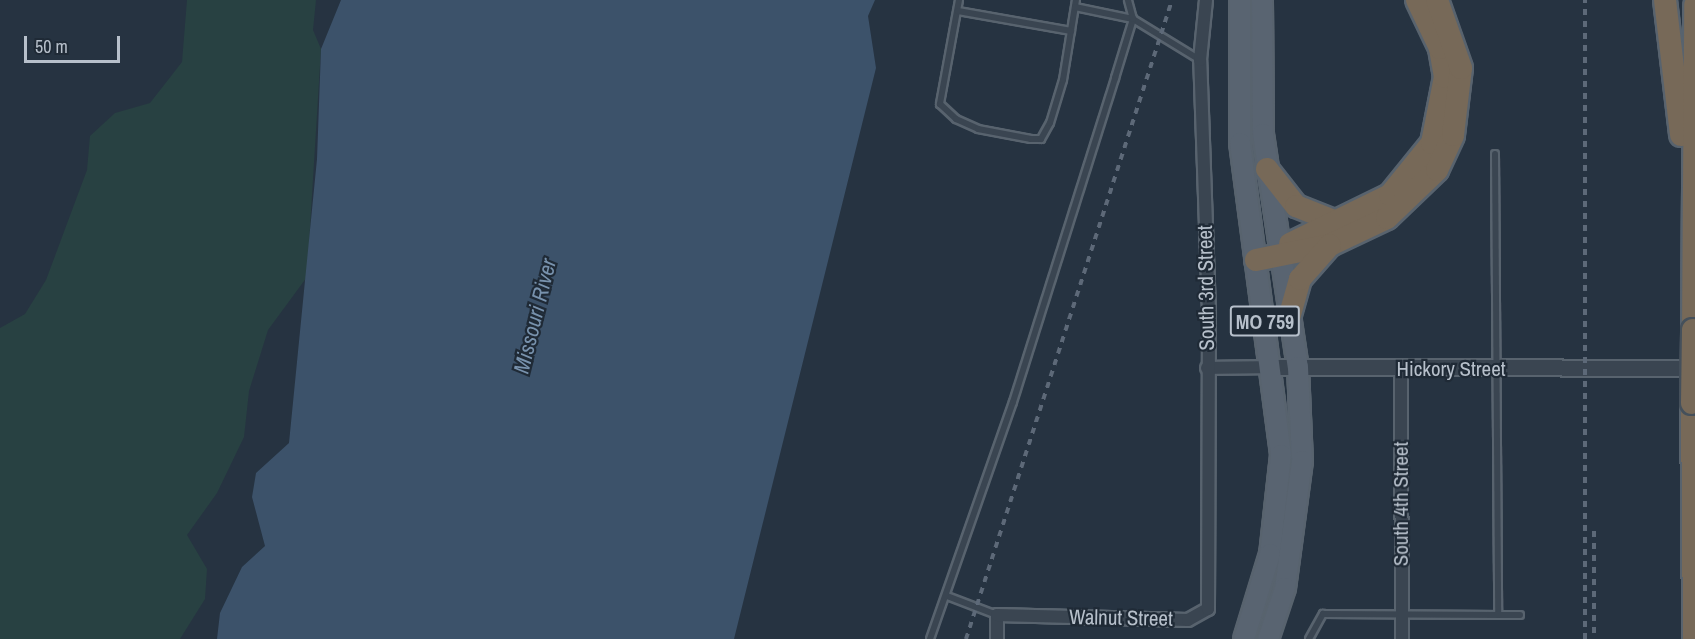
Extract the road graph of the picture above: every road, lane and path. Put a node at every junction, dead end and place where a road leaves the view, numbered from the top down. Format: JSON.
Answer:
{"nodes":[{"id":1,"x":959,"y":0,"type":"edge"},
{"id":2,"x":1128,"y":0,"type":"edge"},
{"id":3,"x":1206,"y":0,"type":"edge"},
{"id":4,"x":1240,"y":0,"type":"edge"},
{"id":5,"x":1262,"y":0,"type":"edge"},
{"id":6,"x":1417,"y":0,"type":"edge"},
{"id":7,"x":1437,"y":0,"type":"edge"},
{"id":8,"x":1665,"y":0,"type":"edge"},
{"id":9,"x":1075,"y":4,"type":"edge"},
{"id":10,"x":1695,"y":4,"type":"edge"},
{"id":11,"x":958,"y":11,"type":"junction"},
{"id":12,"x":1133,"y":19,"type":"junction"},
{"id":13,"x":1071,"y":31,"type":"junction"},
{"id":14,"x":1200,"y":60,"type":"junction"},
{"id":15,"x":1495,"y":154,"type":"dead end"},
{"id":16,"x":1267,"y":169,"type":"junction"},
{"id":17,"x":1339,"y":223,"type":"junction"},
{"id":18,"x":1693,"y":243,"type":"junction"},
{"id":19,"x":1330,"y":245,"type":"junction"},
{"id":20,"x":1278,"y":253,"type":"junction"},
{"id":21,"x":1256,"y":260,"type":"junction"},
{"id":22,"x":1289,"y":318,"type":"junction"},
{"id":23,"x":1272,"y":367,"type":"junction"},
{"id":24,"x":1298,"y":367,"type":"junction"},
{"id":25,"x":1207,"y":368,"type":"junction"},
{"id":26,"x":1695,"y":368,"type":"edge"},
{"id":27,"x":1495,"y":369,"type":"junction"},
{"id":28,"x":1401,"y":370,"type":"junction"},
{"id":29,"x":1211,"y":576,"type":"joint"},
{"id":30,"x":947,"y":596,"type":"junction"},
{"id":31,"x":997,"y":615,"type":"junction"},
{"id":32,"x":1498,"y":615,"type":"junction"},
{"id":33,"x":1520,"y":615,"type":"dead end"},
{"id":34,"x":1402,"y":616,"type":"junction"},
{"id":35,"x":930,"y":639,"type":"edge"},
{"id":36,"x":997,"y":639,"type":"edge"},
{"id":37,"x":1244,"y":639,"type":"edge"},
{"id":38,"x":1268,"y":639,"type":"edge"},
{"id":39,"x":1309,"y":639,"type":"edge"},
{"id":40,"x":1402,"y":639,"type":"edge"},
{"id":41,"x":1694,"y":639,"type":"edge"}],
"edges":[{"from":1,"to":11,"type":"lane"},
{"from":2,"to":12,"type":"lane"},
{"from":3,"to":14,"type":"street","name":"South 3rd Street"},
{"from":4,"to":21,"type":"main road","number":"MO 759"},
{"from":5,"to":16,"type":"main road","number":"MO 759"},
{"from":6,"to":17,"type":"highway"},
{"from":7,"to":19,"type":"highway"},
{"from":8,"to":18,"type":"highway"},
{"from":9,"to":12,"type":"lane"},
{"from":9,"to":13,"type":"lane"},
{"from":10,"to":18,"type":"highway"},
{"from":11,"to":13,"type":"lane"},
{"from":11,"to":13,"type":"lane"},
{"from":12,"to":14,"type":"lane"},
{"from":12,"to":30,"type":"lane"},
{"from":14,"to":25,"type":"street","name":"South 3rd Street"},
{"from":15,"to":27,"type":"lane"},
{"from":16,"to":17,"type":"highway"},
{"from":16,"to":20,"type":"main road","number":"MO 759"},
{"from":17,"to":20,"type":"highway"},
{"from":18,"to":41,"type":"highway","bridge":true},
{"from":19,"to":20,"type":"highway"},
{"from":19,"to":22,"type":"highway"},
{"from":20,"to":21,"type":"highway"},
{"from":20,"to":22,"type":"main road","number":"MO 759"},
{"from":21,"to":23,"type":"main road","number":"MO 759"},
{"from":22,"to":24,"type":"main road","number":"MO 759"},
{"from":23,"to":24,"type":"street","name":"Hickory Street"},
{"from":23,"to":25,"type":"street","name":"Hickory Street"},
{"from":23,"to":37,"type":"main road","number":"MO 759"},
{"from":24,"to":28,"type":"street","name":"Hickory Street"},
{"from":24,"to":38,"type":"main road","number":"MO 759"},
{"from":25,"to":29,"type":"street","name":"South 3rd Street"},
{"from":26,"to":27,"type":"street","name":"Hickory Street"},
{"from":27,"to":28,"type":"street","name":"Hickory Street"},
{"from":27,"to":32,"type":"lane"},
{"from":28,"to":34,"type":"street","name":"South 4th Street"},
{"from":29,"to":31,"type":"street","name":"Walnut Street"},
{"from":30,"to":31,"type":"lane"},
{"from":30,"to":35,"type":"lane"},
{"from":31,"to":36,"type":"street"},
{"from":32,"to":33,"type":"lane"},
{"from":32,"to":34,"type":"lane"},
{"from":34,"to":39,"type":"lane"},
{"from":34,"to":40,"type":"street","name":"South 4th Street"}]}
